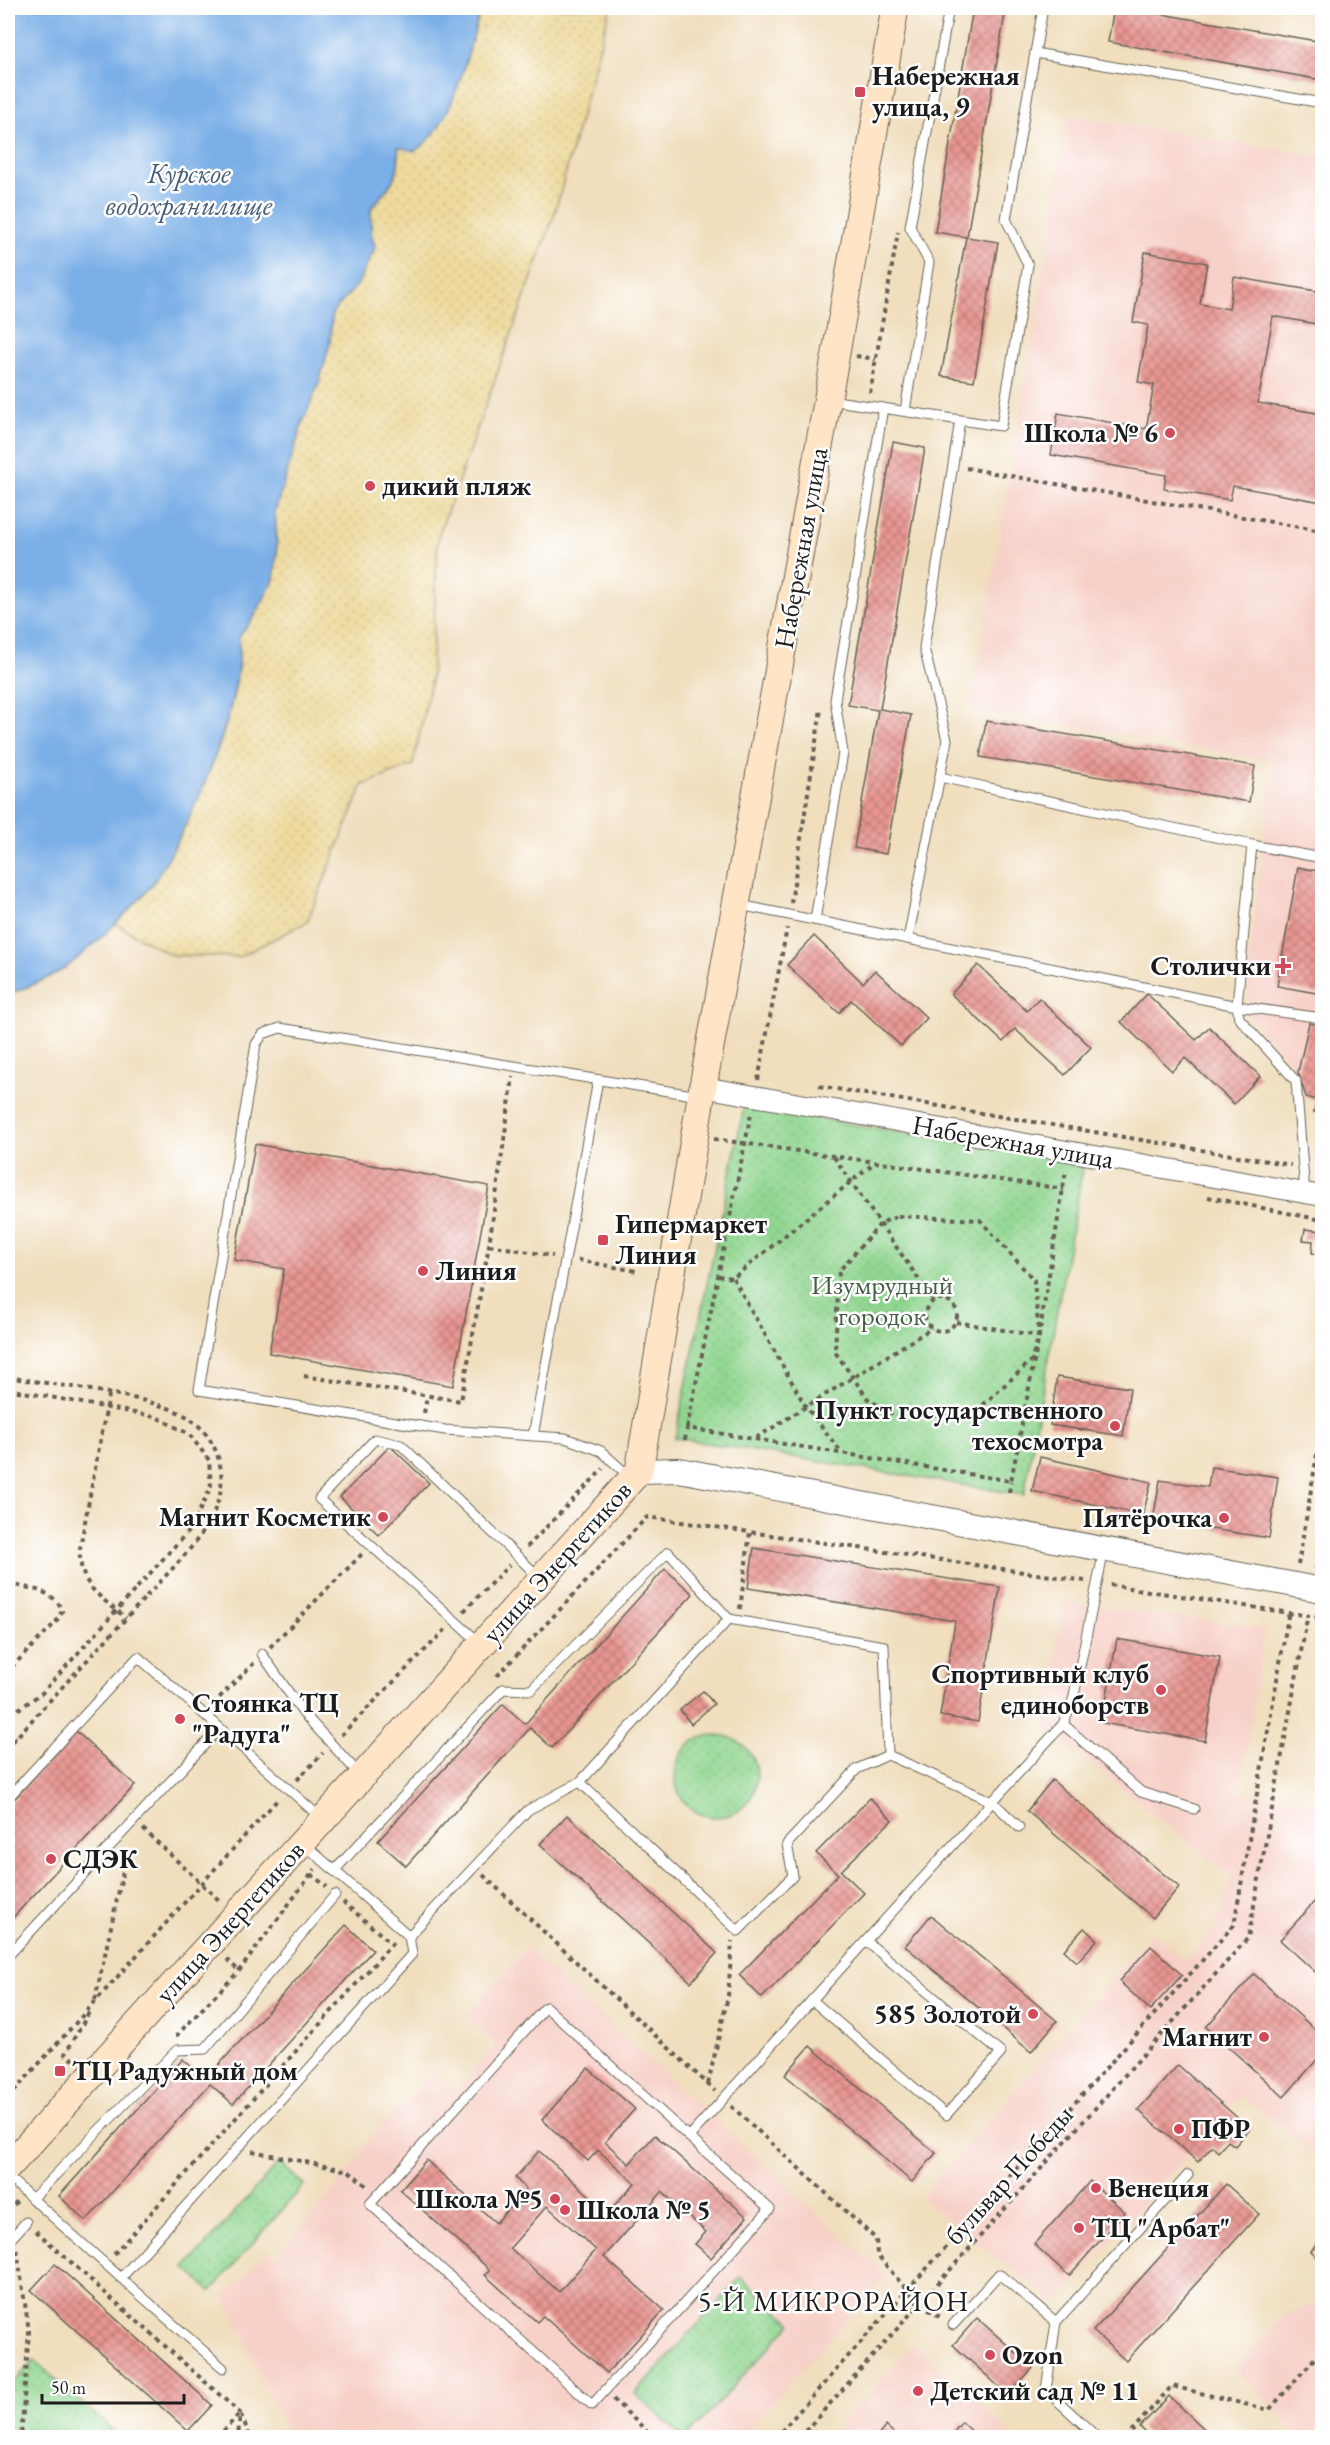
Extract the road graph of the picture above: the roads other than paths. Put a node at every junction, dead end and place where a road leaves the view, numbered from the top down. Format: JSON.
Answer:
{"nodes":[{"id":1,"x":895,"y":8,"type":"edge"},
{"id":2,"x":950,"y":8,"type":"edge"},
{"id":3,"x":1043,"y":8,"type":"edge"},
{"id":4,"x":1035,"y":53,"type":"junction"},
{"id":5,"x":1323,"y":103,"type":"edge"},
{"id":6,"x":828,"y":400,"type":"junction"},
{"id":7,"x":883,"y":408,"type":"junction"},
{"id":8,"x":905,"y":411,"type":"junction"},
{"id":9,"x":960,"y":420,"type":"junction"},
{"id":10,"x":940,"y":777,"type":"junction"},
{"id":11,"x":1252,"y":845,"type":"junction"},
{"id":12,"x":1323,"y":858,"type":"edge"},
{"id":13,"x":738,"y":904,"type":"junction"},
{"id":14,"x":815,"y":920,"type":"junction"},
{"id":15,"x":908,"y":939,"type":"junction"},
{"id":16,"x":1237,"y":1006,"type":"junction"},
{"id":17,"x":1323,"y":1018,"type":"edge"},
{"id":18,"x":598,"y":1080,"type":"junction"},
{"id":19,"x":702,"y":1092,"type":"junction"},
{"id":20,"x":1314,"y":1195,"type":"edge"},
{"id":21,"x":533,"y":1436,"type":"junction"},
{"id":22,"x":636,"y":1474,"type":"junction"},
{"id":23,"x":1104,"y":1550,"type":"junction"},
{"id":24,"x":541,"y":1579,"type":"junction"},
{"id":25,"x":1310,"y":1588,"type":"edge"},
{"id":26,"x":734,"y":1620,"type":"junction"},
{"id":27,"x":482,"y":1645,"type":"junction"},
{"id":28,"x":262,"y":1654,"type":"road end"},
{"id":29,"x":1063,"y":1724,"type":"junction"},
{"id":30,"x":220,"y":1728,"type":"junction"},
{"id":31,"x":888,"y":1755,"type":"junction"},
{"id":32,"x":362,"y":1777,"type":"junction"},
{"id":33,"x":580,"y":1782,"type":"junction"},
{"id":34,"x":8,"y":1798,"type":"edge"},
{"id":35,"x":993,"y":1802,"type":"junction"},
{"id":36,"x":1194,"y":1809,"type":"dead end"},
{"id":37,"x":323,"y":1819,"type":"junction"},
{"id":38,"x":1019,"y":1827,"type":"dead end"},
{"id":39,"x":302,"y":1843,"type":"junction"},
{"id":40,"x":334,"y":1871,"type":"junction"},
{"id":41,"x":335,"y":1895,"type":"road end"},
{"id":42,"x":409,"y":1936,"type":"junction"},
{"id":43,"x":866,"y":1941,"type":"junction"},
{"id":44,"x":8,"y":1956,"type":"edge"},
{"id":45,"x":812,"y":2000,"type":"junction"},
{"id":46,"x":689,"y":2137,"type":"junction"},
{"id":47,"x":8,"y":2167,"type":"edge"},
{"id":48,"x":1188,"y":2175,"type":"dead end"},
{"id":49,"x":8,"y":2177,"type":"edge"},
{"id":50,"x":33,"y":2199,"type":"junction"},
{"id":51,"x":26,"y":2222,"type":"road end"},
{"id":52,"x":12,"y":2242,"type":"edge"},
{"id":53,"x":121,"y":2278,"type":"junction"},
{"id":54,"x":1056,"y":2322,"type":"junction"},
{"id":55,"x":953,"y":2325,"type":"dead end"},
{"id":56,"x":223,"y":2368,"type":"dead end"},
{"id":57,"x":1098,"y":2438,"type":"edge"}],
"edges":[{"from":1,"to":6,"type":"main road","name":"Набережная улица"},
{"from":2,"to":8,"type":"lane"},
{"from":3,"to":4,"type":"lane"},
{"from":4,"to":5,"type":"lane"},
{"from":4,"to":9,"type":"lane"},
{"from":6,"to":7,"type":"lane"},
{"from":6,"to":13,"type":"main road","name":"Набережная улица"},
{"from":7,"to":8,"type":"lane"},
{"from":7,"to":14,"type":"lane"},
{"from":8,"to":9,"type":"lane"},
{"from":9,"to":10,"type":"lane"},
{"from":10,"to":11,"type":"lane"},
{"from":10,"to":15,"type":"lane"},
{"from":11,"to":12,"type":"lane"},
{"from":11,"to":16,"type":"lane"},
{"from":13,"to":14,"type":"lane"},
{"from":13,"to":19,"type":"main road","name":"Набережная улица"},
{"from":14,"to":15,"type":"lane"},
{"from":15,"to":16,"type":"lane"},
{"from":16,"to":17,"type":"lane"},
{"from":16,"to":20,"type":"lane"},
{"from":18,"to":19,"type":"lane"},
{"from":18,"to":21,"type":"lane"},
{"from":18,"to":21,"type":"lane"},
{"from":19,"to":20,"type":"street","name":"Набережная улица"},
{"from":19,"to":22,"type":"main road","name":"Набережная улица"},
{"from":21,"to":22,"type":"lane"},
{"from":22,"to":23,"type":"street","name":"улица Энергетиков"},
{"from":22,"to":24,"type":"main road","name":"улица Энергетиков"},
{"from":23,"to":25,"type":"street","name":"улица Энергетиков"},
{"from":23,"to":29,"type":"lane"},
{"from":24,"to":27,"type":"main road","name":"улица Энергетиков"},
{"from":24,"to":27,"type":"lane"},
{"from":26,"to":31,"type":"lane"},
{"from":26,"to":33,"type":"lane"},
{"from":26,"to":40,"type":"lane"},
{"from":27,"to":32,"type":"main road","name":"улица Энергетиков"},
{"from":28,"to":32,"type":"lane"},
{"from":29,"to":35,"type":"lane"},
{"from":29,"to":36,"type":"lane"},
{"from":30,"to":34,"type":"lane"},
{"from":30,"to":37,"type":"lane"},
{"from":30,"to":44,"type":"lane"},
{"from":31,"to":33,"type":"lane"},
{"from":31,"to":35,"type":"lane"},
{"from":32,"to":37,"type":"main road","name":"улица Энергетиков"},
{"from":33,"to":42,"type":"lane"},
{"from":35,"to":38,"type":"lane"},
{"from":35,"to":43,"type":"lane"},
{"from":37,"to":39,"type":"main road","name":"улица Энергетиков"},
{"from":39,"to":40,"type":"lane"},
{"from":39,"to":47,"type":"main road","name":"улица Энергетиков"},
{"from":40,"to":42,"type":"lane"},
{"from":41,"to":50,"type":"lane"},
{"from":42,"to":53,"type":"lane"},
{"from":43,"to":45,"type":"lane"},
{"from":43,"to":45,"type":"lane"},
{"from":45,"to":46,"type":"lane"},
{"from":46,"to":46,"type":"lane"},
{"from":48,"to":54,"type":"lane"},
{"from":49,"to":50,"type":"lane"},
{"from":50,"to":53,"type":"lane"},
{"from":51,"to":52,"type":"lane"},
{"from":53,"to":56,"type":"lane"},
{"from":54,"to":55,"type":"lane"},
{"from":54,"to":57,"type":"lane"}]}
